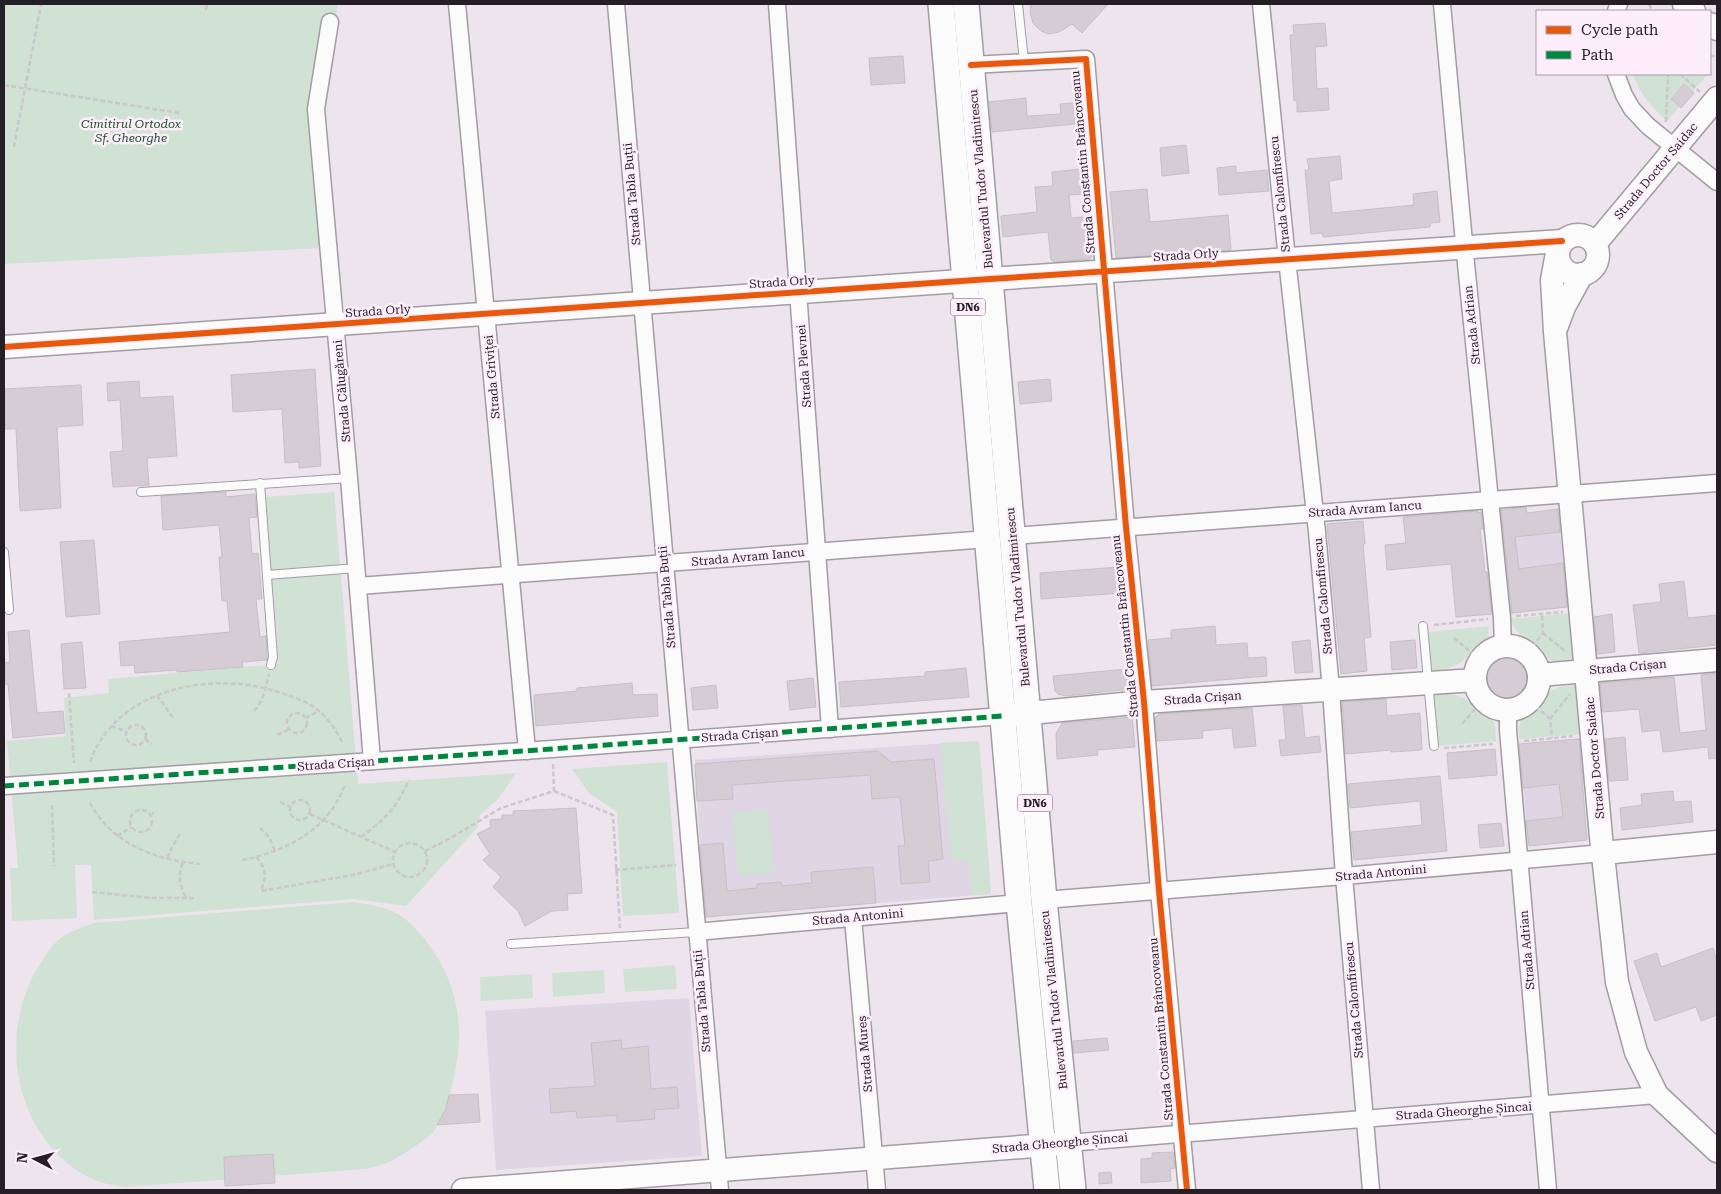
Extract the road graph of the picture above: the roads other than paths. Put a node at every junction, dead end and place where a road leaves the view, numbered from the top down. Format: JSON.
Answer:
{"nodes":[{"id":1,"x":457,"y":4,"type":"edge"},
{"id":2,"x":616,"y":4,"type":"edge"},
{"id":3,"x":777,"y":4,"type":"edge"},
{"id":4,"x":940,"y":4,"type":"edge"},
{"id":5,"x":966,"y":4,"type":"edge"},
{"id":6,"x":1018,"y":4,"type":"edge"},
{"id":7,"x":1261,"y":4,"type":"edge"},
{"id":8,"x":1442,"y":4,"type":"edge"},
{"id":9,"x":330,"y":22,"type":"dead end"},
{"id":10,"x":1024,"y":61,"type":"junction"},
{"id":11,"x":971,"y":65,"type":"junction"},
{"id":12,"x":1616,"y":75,"type":"edge"},
{"id":13,"x":1715,"y":100,"type":"edge"},
{"id":14,"x":1666,"y":141,"type":"junction"},
{"id":15,"x":1717,"y":182,"type":"edge"},
{"id":16,"x":1595,"y":244,"type":"junction"},
{"id":17,"x":1465,"y":246,"type":"junction"},
{"id":18,"x":1560,"y":247,"type":"junction"},
{"id":19,"x":1287,"y":259,"type":"junction"},
{"id":20,"x":1103,"y":272,"type":"junction"},
{"id":21,"x":1582,"y":274,"type":"junction"},
{"id":22,"x":990,"y":279,"type":"junction"},
{"id":23,"x":966,"y":281,"type":"junction"},
{"id":24,"x":799,"y":292,"type":"junction"},
{"id":25,"x":642,"y":303,"type":"junction"},
{"id":26,"x":486,"y":314,"type":"junction"},
{"id":27,"x":336,"y":325,"type":"junction"},
{"id":28,"x":1555,"y":332,"type":"junction"},
{"id":29,"x":4,"y":347,"type":"edge"},
{"id":30,"x":349,"y":478,"type":"junction"},
{"id":31,"x":260,"y":483,"type":"junction"},
{"id":32,"x":1717,"y":483,"type":"edge"},
{"id":33,"x":142,"y":492,"type":"dead end"},
{"id":34,"x":1570,"y":494,"type":"junction"},
{"id":35,"x":1489,"y":500,"type":"junction"},
{"id":36,"x":1315,"y":512,"type":"junction"},
{"id":37,"x":1126,"y":527,"type":"junction"},
{"id":38,"x":1012,"y":536,"type":"junction"},
{"id":39,"x":988,"y":539,"type":"junction"},
{"id":40,"x":818,"y":551,"type":"junction"},
{"id":41,"x":4,"y":552,"type":"edge"},
{"id":42,"x":664,"y":564,"type":"junction"},
{"id":43,"x":357,"y":568,"type":"junction"},
{"id":44,"x":267,"y":575,"type":"junction"},
{"id":45,"x":510,"y":575,"type":"junction"},
{"id":46,"x":358,"y":586,"type":"junction"},
{"id":47,"x":9,"y":610,"type":"dead end"},
{"id":48,"x":1423,"y":626,"type":"dead end"},
{"id":49,"x":1503,"y":646,"type":"junction"},
{"id":50,"x":1717,"y":660,"type":"edge"},
{"id":51,"x":271,"y":665,"type":"road end"},
{"id":52,"x":1477,"y":671,"type":"junction"},
{"id":53,"x":1587,"y":671,"type":"junction"},
{"id":54,"x":1539,"y":675,"type":"junction"},
{"id":55,"x":1428,"y":684,"type":"junction"},
{"id":56,"x":1331,"y":690,"type":"junction"},
{"id":57,"x":1144,"y":702,"type":"junction"},
{"id":58,"x":1508,"y":710,"type":"junction"},
{"id":59,"x":1028,"y":714,"type":"junction"},
{"id":60,"x":1003,"y":716,"type":"junction"},
{"id":61,"x":830,"y":729,"type":"junction"},
{"id":62,"x":680,"y":740,"type":"junction"},
{"id":63,"x":1434,"y":746,"type":"dead end"},
{"id":64,"x":527,"y":751,"type":"junction"},
{"id":65,"x":372,"y":761,"type":"junction"},
{"id":66,"x":4,"y":786,"type":"edge"},
{"id":67,"x":1717,"y":842,"type":"edge"},
{"id":68,"x":1603,"y":853,"type":"junction"},
{"id":69,"x":1519,"y":860,"type":"junction"},
{"id":70,"x":1344,"y":876,"type":"junction"},
{"id":71,"x":1160,"y":892,"type":"junction"},
{"id":72,"x":1044,"y":900,"type":"junction"},
{"id":73,"x":1019,"y":903,"type":"junction"},
{"id":74,"x":853,"y":918,"type":"junction"},
{"id":75,"x":696,"y":932,"type":"junction"},
{"id":76,"x":511,"y":944,"type":"dead end"},
{"id":77,"x":1657,"y":1095,"type":"junction"},
{"id":78,"x":1541,"y":1105,"type":"junction"},
{"id":79,"x":1364,"y":1119,"type":"junction"},
{"id":80,"x":1182,"y":1134,"type":"junction"},
{"id":81,"x":1068,"y":1143,"type":"junction"},
{"id":82,"x":1043,"y":1145,"type":"junction"},
{"id":83,"x":1717,"y":1151,"type":"edge"},
{"id":84,"x":874,"y":1157,"type":"junction"},
{"id":85,"x":719,"y":1180,"type":"edge"},
{"id":86,"x":563,"y":1187,"type":"edge"},
{"id":87,"x":463,"y":1190,"type":"edge"},
{"id":88,"x":877,"y":1190,"type":"edge"},
{"id":89,"x":1047,"y":1190,"type":"edge"},
{"id":90,"x":1073,"y":1190,"type":"edge"},
{"id":91,"x":1187,"y":1190,"type":"edge"},
{"id":92,"x":1370,"y":1190,"type":"edge"},
{"id":93,"x":1548,"y":1190,"type":"edge"}],
"edges":[{"from":1,"to":26,"type":"street","name":"Strada Griviței"},
{"from":2,"to":25,"type":"street","name":"Strada Tabla Buții"},
{"from":3,"to":24,"type":"street","name":"Strada Plevnei"},
{"from":4,"to":23,"type":"main road","name":"Bulevardul Tudor Vladimirescu","number":"DN6"},
{"from":5,"to":11,"type":"main road","name":"Bulevardul Tudor Vladimirescu","number":"DN6"},
{"from":6,"to":10,"type":"lane"},
{"from":7,"to":19,"type":"street","name":"Strada Calomfirescu"},
{"from":8,"to":17,"type":"street","name":"Strada Adrian"},
{"from":9,"to":27,"type":"street","name":"Strada Călugăreni"},
{"from":10,"to":11,"type":"street"},
{"from":10,"to":20,"type":"street","name":"Strada Constantin Brâncoveanu"},
{"from":11,"to":22,"type":"main road","name":"Bulevardul Tudor Vladimirescu","number":"DN6"},
{"from":12,"to":14,"type":"street"},
{"from":13,"to":14,"type":"street","name":"Strada Doctor Saidac"},
{"from":14,"to":15,"type":"street"},
{"from":14,"to":16,"type":"street","name":"Strada Doctor Saidac"},
{"from":16,"to":18,"type":"street"},
{"from":16,"to":21,"type":"street","name":"Strada Doctor Saidac"},
{"from":17,"to":18,"type":"street","name":"Strada Orly"},
{"from":17,"to":19,"type":"street","name":"Strada Orly"},
{"from":17,"to":35,"type":"street","name":"Strada Adrian"},
{"from":18,"to":21,"type":"street"},
{"from":18,"to":28,"type":"street","name":"Strada Doctor Saidac"},
{"from":19,"to":20,"type":"street","name":"Strada Orly"},
{"from":19,"to":36,"type":"street","name":"Strada Calomfirescu"},
{"from":20,"to":22,"type":"street","name":"Strada Orly"},
{"from":20,"to":37,"type":"street","name":"Strada Constantin Brâncoveanu"},
{"from":21,"to":28,"type":"street","name":"Strada Doctor Saidac"},
{"from":22,"to":23,"type":"street","name":"Strada Orly"},
{"from":22,"to":38,"type":"main road","name":"Bulevardul Tudor Vladimirescu","number":"DN6"},
{"from":23,"to":24,"type":"street","name":"Strada Orly"},
{"from":23,"to":39,"type":"main road","name":"Bulevardul Tudor Vladimirescu","number":"DN6"},
{"from":24,"to":25,"type":"street","name":"Strada Orly"},
{"from":24,"to":40,"type":"street","name":"Strada Plevnei"},
{"from":25,"to":26,"type":"street","name":"Strada Orly"},
{"from":25,"to":42,"type":"street","name":"Strada Tabla Buții"},
{"from":26,"to":27,"type":"street","name":"Strada Orly"},
{"from":26,"to":45,"type":"street","name":"Strada Griviței"},
{"from":27,"to":29,"type":"street","name":"Strada Orly"},
{"from":27,"to":30,"type":"street","name":"Strada Călugăreni"},
{"from":28,"to":34,"type":"street","name":"Strada Doctor Saidac"},
{"from":30,"to":31,"type":"lane"},
{"from":30,"to":43,"type":"street","name":"Strada Călugăreni"},
{"from":31,"to":33,"type":"lane"},
{"from":31,"to":44,"type":"lane"},
{"from":32,"to":34,"type":"street","name":"Strada Avram Iancu"},
{"from":34,"to":35,"type":"street","name":"Strada Avram Iancu"},
{"from":34,"to":53,"type":"street","name":"Strada Doctor Saidac"},
{"from":35,"to":36,"type":"street","name":"Strada Avram Iancu"},
{"from":35,"to":49,"type":"street","name":"Strada Adrian"},
{"from":36,"to":37,"type":"street","name":"Strada Avram Iancu"},
{"from":36,"to":56,"type":"street","name":"Strada Calomfirescu"},
{"from":37,"to":38,"type":"street","name":"Strada Avram Iancu"},
{"from":37,"to":57,"type":"street","name":"Strada Constantin Brâncoveanu"},
{"from":38,"to":59,"type":"main road","name":"Bulevardul Tudor Vladimirescu","number":"DN6"},
{"from":39,"to":40,"type":"street","name":"Strada Avram Iancu"},
{"from":39,"to":60,"type":"main road","name":"Bulevardul Tudor Vladimirescu","number":"DN6"},
{"from":40,"to":42,"type":"street","name":"Strada Avram Iancu"},
{"from":40,"to":61,"type":"street","name":"Strada Plevnei"},
{"from":41,"to":47,"type":"lane"},
{"from":42,"to":45,"type":"street","name":"Strada Avram Iancu"},
{"from":42,"to":62,"type":"street","name":"Strada Tabla Buții"},
{"from":43,"to":44,"type":"lane"},
{"from":43,"to":46,"type":"street","name":"Strada Călugăreni"},
{"from":44,"to":51,"type":"lane"},
{"from":45,"to":46,"type":"street","name":"Strada Avram Iancu"},
{"from":45,"to":64,"type":"street","name":"Strada Griviței"},
{"from":46,"to":65,"type":"street","name":"Strada Călugăreni"},
{"from":48,"to":55,"type":"lane"},
{"from":49,"to":52,"type":"street"},
{"from":49,"to":54,"type":"street"},
{"from":50,"to":53,"type":"street","name":"Strada Crișan"},
{"from":52,"to":55,"type":"street","name":"Strada Crișan"},
{"from":52,"to":58,"type":"street"},
{"from":53,"to":54,"type":"street","name":"Strada Crișan"},
{"from":53,"to":68,"type":"street","name":"Strada Doctor Saidac"},
{"from":54,"to":58,"type":"street"},
{"from":55,"to":56,"type":"street","name":"Strada Crișan"},
{"from":55,"to":63,"type":"lane"},
{"from":56,"to":57,"type":"street","name":"Strada Crișan"},
{"from":56,"to":70,"type":"street","name":"Strada Calomfirescu"},
{"from":57,"to":59,"type":"street","name":"Strada Crișan"},
{"from":57,"to":71,"type":"street","name":"Strada Constantin Brâncoveanu"},
{"from":58,"to":69,"type":"street","name":"Strada Adrian"},
{"from":59,"to":60,"type":"street","name":"Strada Crișan"},
{"from":59,"to":72,"type":"main road","name":"Bulevardul Tudor Vladimirescu","number":"DN6"},
{"from":60,"to":61,"type":"street","name":"Strada Crișan"},
{"from":60,"to":73,"type":"main road","name":"Bulevardul Tudor Vladimirescu","number":"DN6"},
{"from":61,"to":62,"type":"street","name":"Strada Crișan"},
{"from":62,"to":64,"type":"street","name":"Strada Crișan"},
{"from":62,"to":75,"type":"street","name":"Strada Tabla Buții"},
{"from":64,"to":65,"type":"street","name":"Strada Crișan"},
{"from":65,"to":66,"type":"street","name":"Strada Crișan"},
{"from":67,"to":68,"type":"street","name":"Strada Antonini"},
{"from":68,"to":69,"type":"street","name":"Strada Antonini"},
{"from":68,"to":77,"type":"street","name":"Strada Doctor Saidac"},
{"from":69,"to":70,"type":"street","name":"Strada Antonini"},
{"from":69,"to":78,"type":"street","name":"Strada Adrian"},
{"from":70,"to":71,"type":"street","name":"Strada Antonini"},
{"from":70,"to":79,"type":"street","name":"Strada Calomfirescu"},
{"from":71,"to":72,"type":"street","name":"Strada Antonini"},
{"from":71,"to":80,"type":"street","name":"Strada Constantin Brâncoveanu"},
{"from":72,"to":81,"type":"main road","name":"Bulevardul Tudor Vladimirescu","number":"DN6"},
{"from":73,"to":74,"type":"street","name":"Strada Antonini"},
{"from":73,"to":82,"type":"main road","name":"Bulevardul Tudor Vladimirescu","number":"DN6"},
{"from":74,"to":75,"type":"street","name":"Strada Antonini"},
{"from":74,"to":84,"type":"street","name":"Strada Mureș"},
{"from":75,"to":76,"type":"lane"},
{"from":75,"to":85,"type":"street","name":"Strada Tabla Buții"},
{"from":77,"to":78,"type":"street","name":"Strada Gheorghe Șincai"},
{"from":77,"to":83,"type":"street","name":"Strada Doctor Saidac"},
{"from":78,"to":79,"type":"street","name":"Strada Gheorghe Șincai"},
{"from":78,"to":93,"type":"street","name":"Strada Adrian"},
{"from":79,"to":80,"type":"street","name":"Strada Gheorghe Șincai"},
{"from":79,"to":92,"type":"street","name":"Strada Calomfirescu"},
{"from":80,"to":81,"type":"street","name":"Strada Gheorghe Șincai"},
{"from":80,"to":91,"type":"street","name":"Strada Constantin Brâncoveanu"},
{"from":81,"to":82,"type":"street","name":"Strada Gheorghe Șincai"},
{"from":81,"to":90,"type":"main road","name":"Bulevardul Tudor Vladimirescu","number":"DN6"},
{"from":82,"to":84,"type":"street","name":"Strada Gheorghe Șincai"},
{"from":82,"to":89,"type":"main road","name":"Bulevardul Tudor Vladimirescu","number":"DN6"},
{"from":84,"to":85,"type":"street","name":"Strada Gheorghe Șincai"},
{"from":84,"to":88,"type":"street","name":"Strada Mureș"},
{"from":85,"to":86,"type":"street","name":"Strada Gheorghe Șincai"},
{"from":86,"to":87,"type":"street","name":"Strada Gheorghe Șincai"}]}
